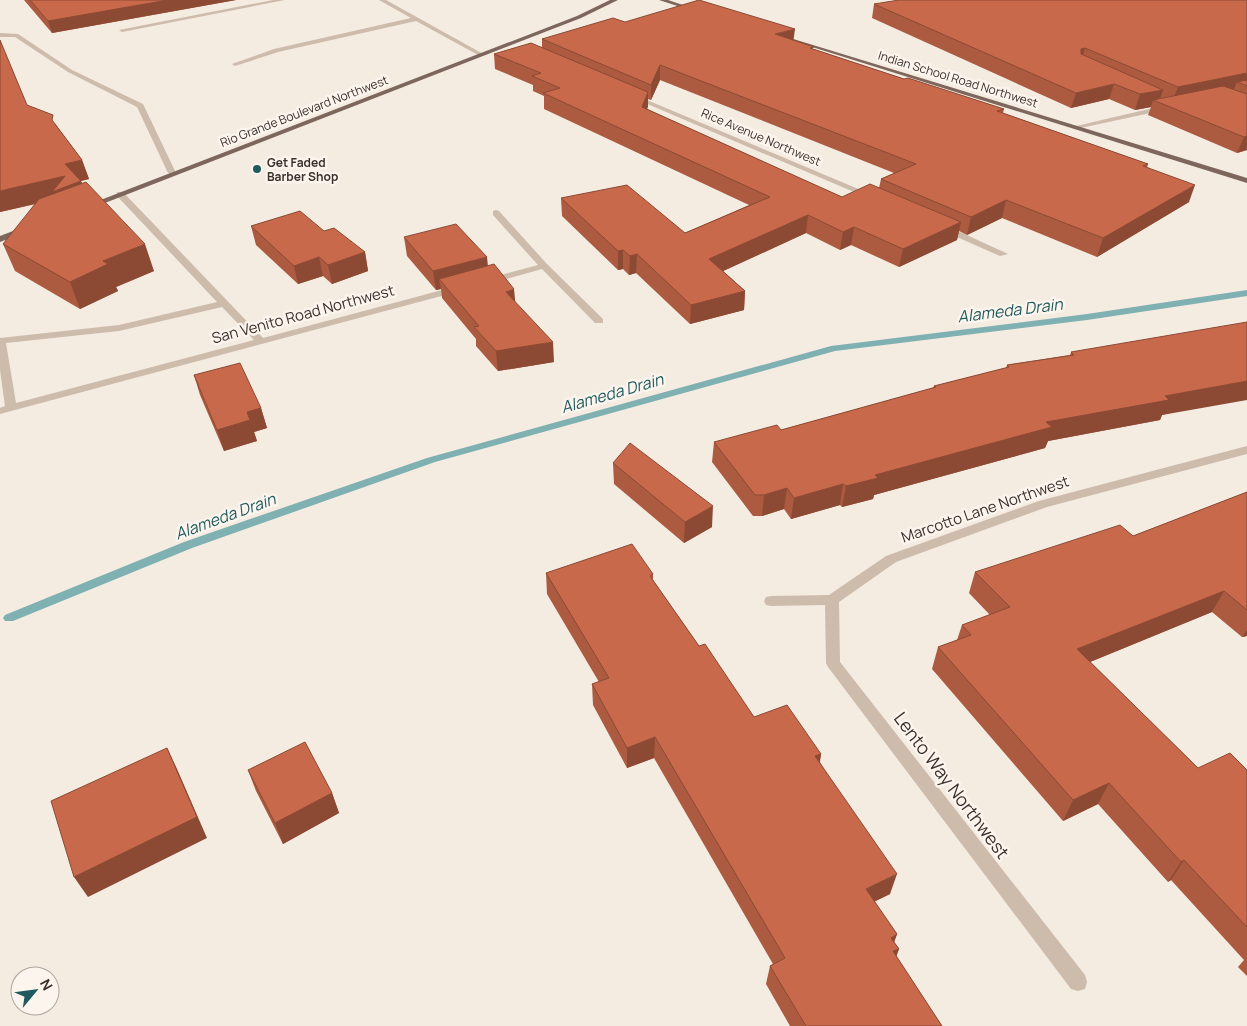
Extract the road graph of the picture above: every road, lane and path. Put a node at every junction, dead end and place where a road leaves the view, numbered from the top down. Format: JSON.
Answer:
{"nodes":[{"id":1,"x":282,"y":0,"type":"edge"},
{"id":2,"x":382,"y":0,"type":"edge"},
{"id":3,"x":615,"y":0,"type":"edge"},
{"id":4,"x":662,"y":0,"type":"edge"},
{"id":5,"x":699,"y":11,"type":"edge"},
{"id":6,"x":416,"y":20,"type":"junction"},
{"id":7,"x":122,"y":30,"type":"dead end"},
{"id":8,"x":774,"y":34,"type":"edge"},
{"id":9,"x":0,"y":35,"type":"edge"},
{"id":10,"x":509,"y":44,"type":"junction"},
{"id":11,"x":518,"y":48,"type":"edge"},
{"id":12,"x":482,"y":55,"type":"junction"},
{"id":13,"x":235,"y":64,"type":"dead end"},
{"id":14,"x":629,"y":94,"type":"edge"},
{"id":15,"x":1155,"y":99,"type":"edge"},
{"id":16,"x":1076,"y":127,"type":"junction"},
{"id":17,"x":172,"y":173,"type":"junction"},
{"id":18,"x":1247,"y":181,"type":"edge"},
{"id":19,"x":120,"y":194,"type":"junction"},
{"id":20,"x":882,"y":201,"type":"edge"},
{"id":21,"x":83,"y":208,"type":"edge"},
{"id":22,"x":496,"y":213,"type":"dead end"},
{"id":23,"x":935,"y":224,"type":"edge"},
{"id":24,"x":37,"y":225,"type":"edge"},
{"id":25,"x":0,"y":239,"type":"edge"},
{"id":26,"x":1004,"y":254,"type":"dead end"},
{"id":27,"x":544,"y":266,"type":"junction"},
{"id":28,"x":224,"y":303,"type":"junction"},
{"id":29,"x":599,"y":321,"type":"dead end"},
{"id":30,"x":0,"y":341,"type":"edge"},
{"id":31,"x":260,"y":341,"type":"junction"},
{"id":32,"x":11,"y":408,"type":"junction"},
{"id":33,"x":0,"y":411,"type":"edge"},
{"id":34,"x":1247,"y":450,"type":"edge"},
{"id":35,"x":832,"y":600,"type":"junction"},
{"id":36,"x":771,"y":601,"type":"dead end"},
{"id":37,"x":1078,"y":982,"type":"dead end"}],
"edges":[{"from":1,"to":7,"type":"street"},
{"from":2,"to":6,"type":"street"},
{"from":3,"to":10,"type":"main road","name":"Rio Grande Boulevard Northwest"},
{"from":4,"to":5,"type":"main road"},
{"from":6,"to":12,"type":"street"},
{"from":6,"to":13,"type":"street"},
{"from":8,"to":16,"type":"main road","name":"Indian School Road Northwest"},
{"from":9,"to":17,"type":"street"},
{"from":10,"to":11,"type":"street"},
{"from":10,"to":12,"type":"main road","name":"Rio Grande Boulevard Northwest"},
{"from":12,"to":17,"type":"main road","name":"Rio Grande Boulevard Northwest"},
{"from":14,"to":20,"type":"street","name":"Rice Avenue Northwest"},
{"from":15,"to":16,"type":"street"},
{"from":16,"to":18,"type":"main road","name":"Indian School Road Northwest"},
{"from":17,"to":19,"type":"main road","name":"Rio Grande Boulevard Northwest"},
{"from":19,"to":21,"type":"main road","name":"Rio Grande Boulevard Northwest"},
{"from":19,"to":28,"type":"street"},
{"from":22,"to":27,"type":"street"},
{"from":23,"to":26,"type":"street"},
{"from":24,"to":25,"type":"main road"},
{"from":27,"to":29,"type":"street"},
{"from":27,"to":31,"type":"street","name":"San Venito Road Northwest"},
{"from":28,"to":30,"type":"street"},
{"from":28,"to":31,"type":"street"},
{"from":30,"to":32,"type":"street"},
{"from":31,"to":32,"type":"street","name":"San Venito Road Northwest"},
{"from":32,"to":33,"type":"street","name":"San Venito Road Northwest"},
{"from":34,"to":35,"type":"street","name":"Marcotto Lane Northwest"},
{"from":35,"to":36,"type":"street"},
{"from":35,"to":37,"type":"street","name":"Lento Way Northwest"}]}
